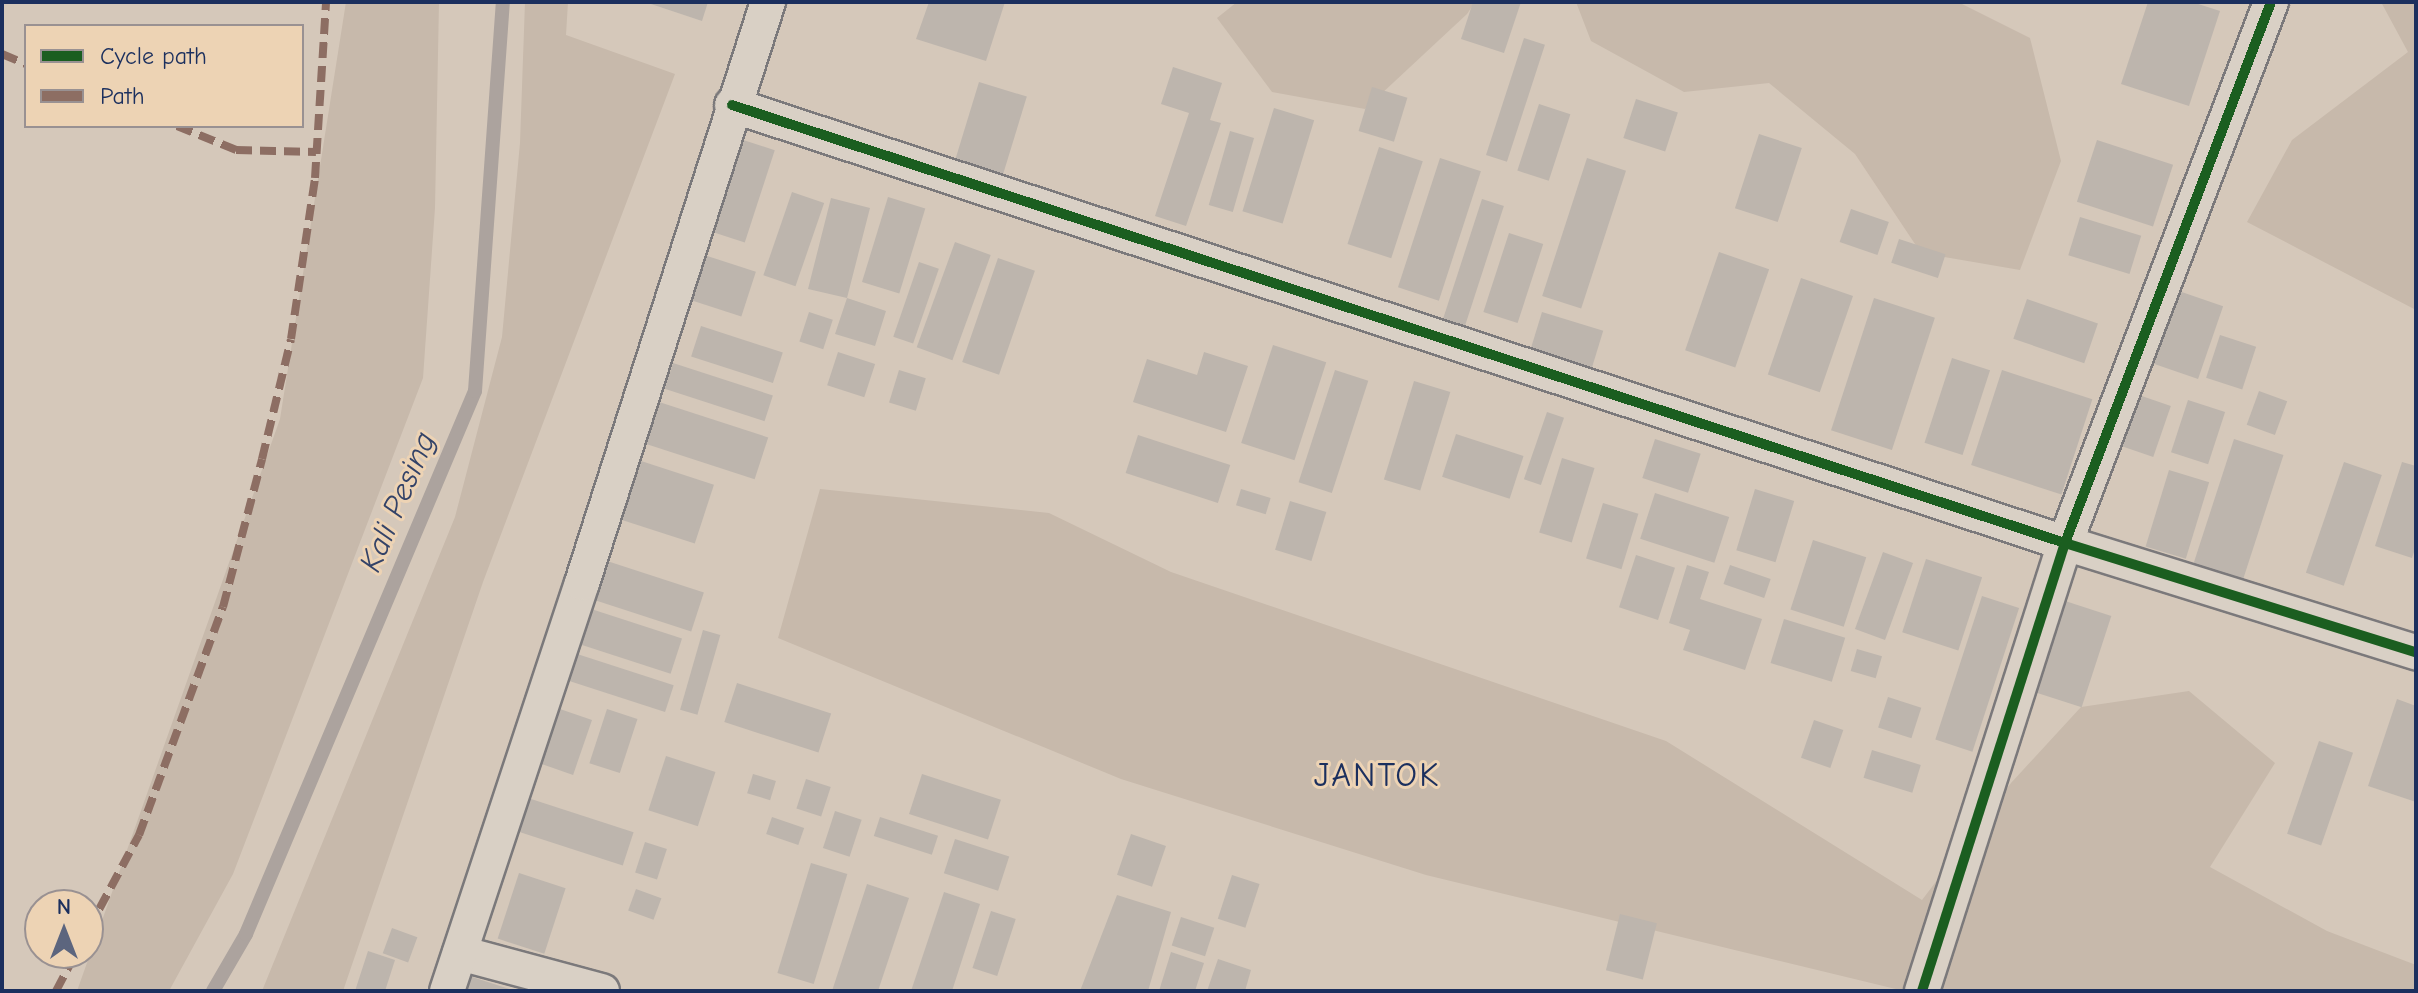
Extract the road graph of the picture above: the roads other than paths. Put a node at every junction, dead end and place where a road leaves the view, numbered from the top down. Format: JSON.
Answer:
{"nodes":[{"id":1,"x":768,"y":2,"type":"edge"},
{"id":2,"x":2271,"y":2,"type":"edge"},
{"id":3,"x":732,"y":105,"type":"junction"},
{"id":4,"x":2065,"y":543,"type":"junction"},
{"id":5,"x":2416,"y":652,"type":"edge"},
{"id":6,"x":460,"y":953,"type":"junction"},
{"id":7,"x":447,"y":991,"type":"edge"},
{"id":8,"x":602,"y":991,"type":"edge"},
{"id":9,"x":1922,"y":991,"type":"edge"}],
"edges":[{"from":1,"to":3,"type":"street"},
{"from":2,"to":4,"type":"street"},
{"from":3,"to":4,"type":"street"},
{"from":3,"to":6,"type":"street"},
{"from":4,"to":5,"type":"street"},
{"from":4,"to":9,"type":"street"},
{"from":6,"to":7,"type":"street"},
{"from":6,"to":8,"type":"street"}]}
